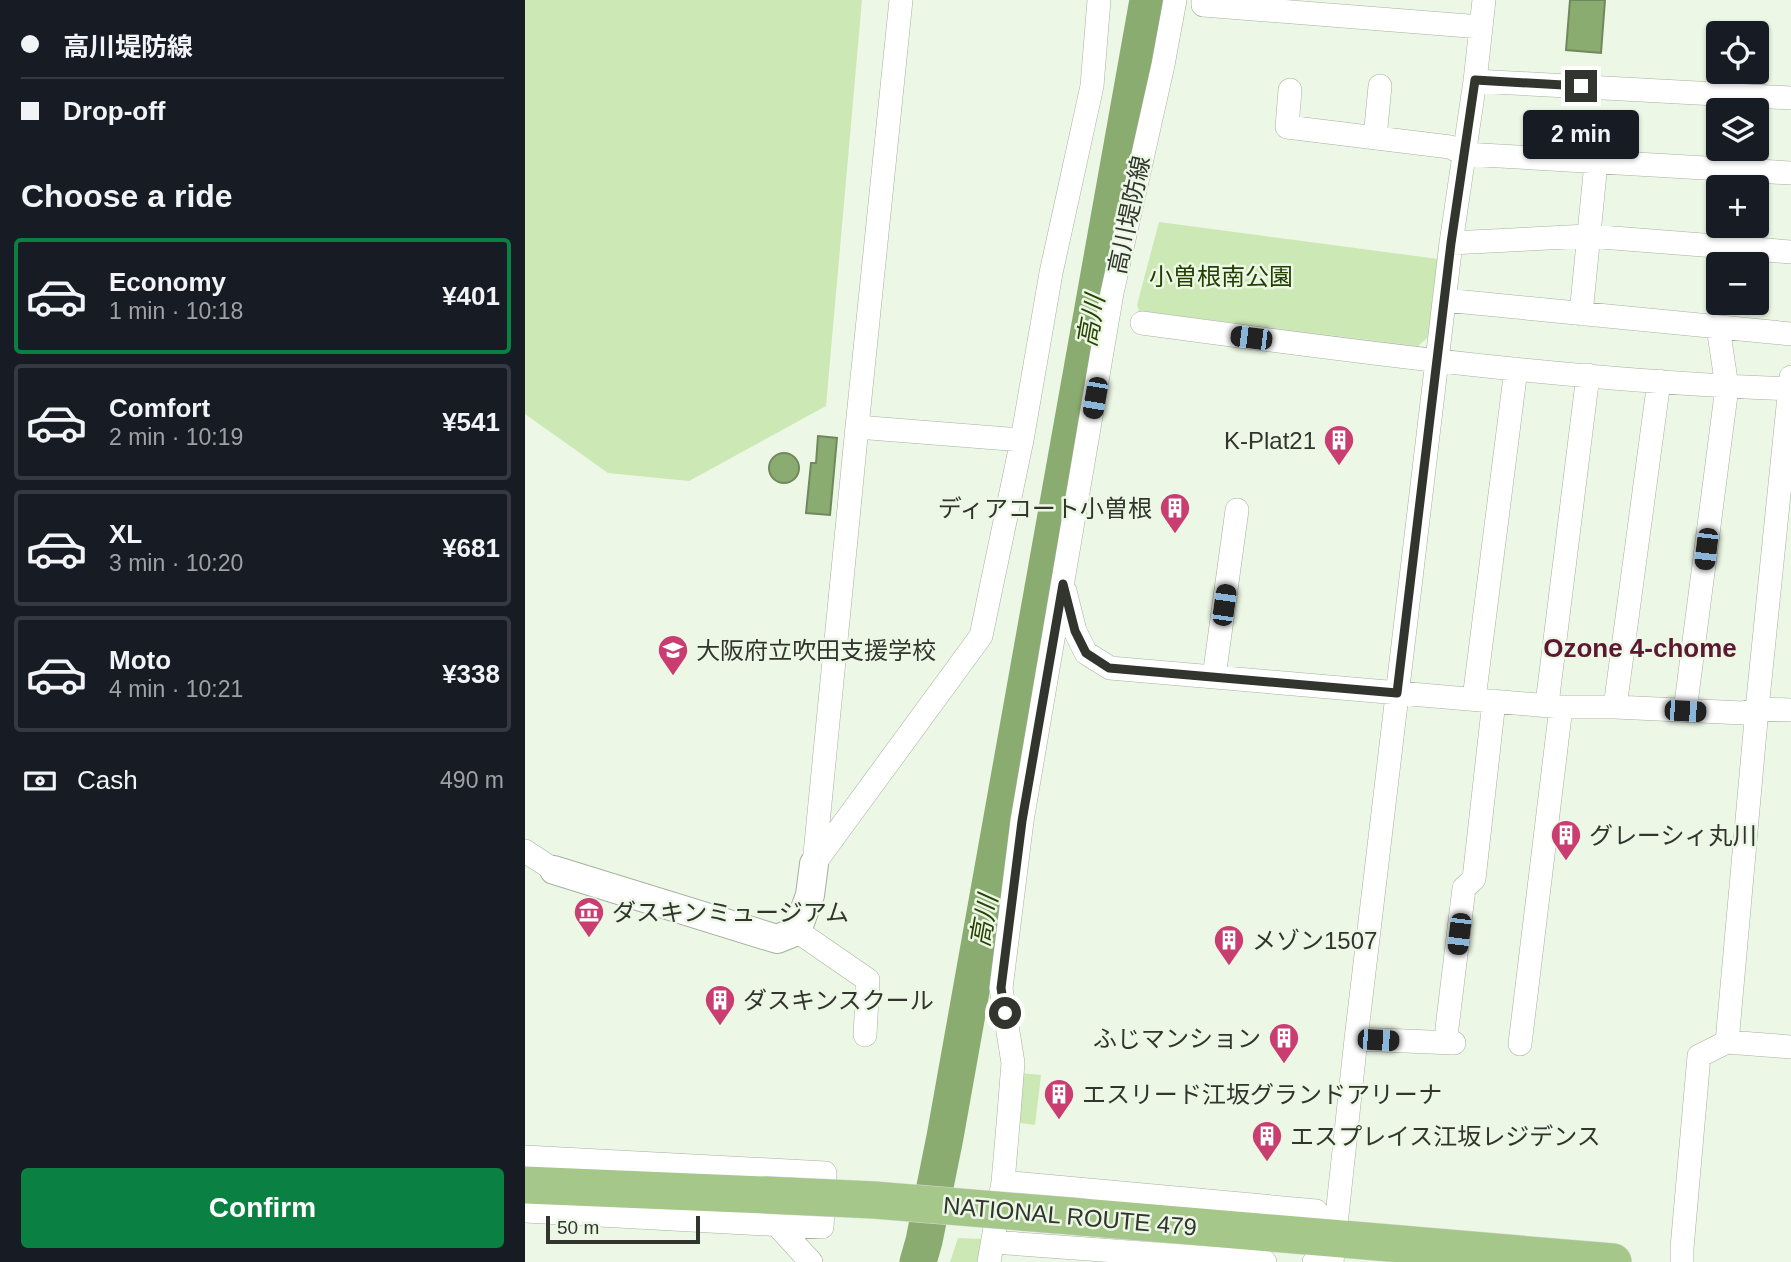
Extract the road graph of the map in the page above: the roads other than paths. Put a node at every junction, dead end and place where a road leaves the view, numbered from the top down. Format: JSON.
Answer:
{"nodes":[{"id":1,"x":901,"y":0,"type":"edge"},
{"id":2,"x":1099,"y":0,"type":"edge"},
{"id":3,"x":1175,"y":0,"type":"edge"},
{"id":4,"x":1203,"y":0,"type":"edge"},
{"id":5,"x":1484,"y":0,"type":"edge"},
{"id":6,"x":1481,"y":27,"type":"junction"},
{"id":7,"x":1475,"y":80,"type":"junction"},
{"id":8,"x":1380,"y":86,"type":"dead end"},
{"id":9,"x":1290,"y":90,"type":"dead end"},
{"id":10,"x":1791,"y":98,"type":"edge"},
{"id":11,"x":1375,"y":138,"type":"junction"},
{"id":12,"x":1464,"y":154,"type":"junction"},
{"id":13,"x":1596,"y":163,"type":"junction"},
{"id":14,"x":1791,"y":173,"type":"edge"},
{"id":15,"x":1588,"y":236,"type":"junction"},
{"id":16,"x":1451,"y":243,"type":"junction"},
{"id":17,"x":1791,"y":252,"type":"edge"},
{"id":18,"x":1444,"y":300,"type":"junction"},
{"id":19,"x":1581,"y":314,"type":"junction"},
{"id":20,"x":1142,"y":323,"type":"dead end"},
{"id":21,"x":1718,"y":327,"type":"junction"},
{"id":22,"x":1791,"y":334,"type":"edge"},
{"id":23,"x":1437,"y":362,"type":"junction"},
{"id":24,"x":1516,"y":369,"type":"junction"},
{"id":25,"x":1588,"y":375,"type":"junction"},
{"id":26,"x":1659,"y":381,"type":"junction"},
{"id":27,"x":1791,"y":385,"type":"edge"},
{"id":28,"x":1727,"y":387,"type":"junction"},
{"id":29,"x":857,"y":427,"type":"junction"},
{"id":30,"x":1022,"y":440,"type":"junction"},
{"id":31,"x":1237,"y":510,"type":"dead end"},
{"id":32,"x":1063,"y":584,"type":"junction"},
{"id":33,"x":1214,"y":677,"type":"junction"},
{"id":34,"x":1397,"y":693,"type":"junction"},
{"id":35,"x":1484,"y":700,"type":"junction"},
{"id":36,"x":1554,"y":705,"type":"junction"},
{"id":37,"x":1615,"y":707,"type":"junction"},
{"id":38,"x":1757,"y":709,"type":"junction"},
{"id":39,"x":1791,"y":710,"type":"edge"},
{"id":40,"x":1685,"y":711,"type":"junction"},
{"id":41,"x":525,"y":852,"type":"edge"},
{"id":42,"x":814,"y":864,"type":"junction"},
{"id":43,"x":554,"y":870,"type":"joint"},
{"id":44,"x":797,"y":931,"type":"junction"},
{"id":45,"x":865,"y":1035,"type":"dead end"},
{"id":46,"x":1356,"y":1039,"type":"junction"},
{"id":47,"x":1727,"y":1042,"type":"junction"},
{"id":48,"x":1520,"y":1044,"type":"dead end"},
{"id":49,"x":1791,"y":1047,"type":"edge"},
{"id":50,"x":525,"y":1157,"type":"edge"},
{"id":51,"x":1003,"y":1182,"type":"junction"},
{"id":52,"x":525,"y":1185,"type":"edge"},
{"id":53,"x":771,"y":1210,"type":"junction"},
{"id":54,"x":525,"y":1211,"type":"edge"},
{"id":55,"x":991,"y":1252,"type":"edge"},
{"id":56,"x":1327,"y":1254,"type":"edge"},
{"id":57,"x":811,"y":1262,"type":"edge"},
{"id":58,"x":1265,"y":1262,"type":"edge"},
{"id":59,"x":1613,"y":1262,"type":"edge"},
{"id":60,"x":1682,"y":1262,"type":"edge"}],
"edges":[{"from":1,"to":29,"type":"street"},
{"from":2,"to":30,"type":"street"},
{"from":3,"to":32,"type":"street","name":"高川堤防線"},
{"from":4,"to":6,"type":"street"},
{"from":5,"to":6,"type":"street"},
{"from":6,"to":7,"type":"street"},
{"from":7,"to":10,"type":"street"},
{"from":7,"to":12,"type":"street"},
{"from":8,"to":11,"type":"street"},
{"from":9,"to":11,"type":"street"},
{"from":11,"to":12,"type":"street"},
{"from":12,"to":13,"type":"street"},
{"from":12,"to":16,"type":"street"},
{"from":13,"to":14,"type":"street"},
{"from":13,"to":15,"type":"street"},
{"from":15,"to":16,"type":"street"},
{"from":15,"to":17,"type":"street"},
{"from":15,"to":19,"type":"street"},
{"from":16,"to":18,"type":"street"},
{"from":18,"to":19,"type":"street"},
{"from":18,"to":23,"type":"street"},
{"from":19,"to":21,"type":"street"},
{"from":20,"to":23,"type":"street"},
{"from":21,"to":22,"type":"street"},
{"from":21,"to":28,"type":"street"},
{"from":23,"to":24,"type":"street"},
{"from":23,"to":34,"type":"street"},
{"from":24,"to":25,"type":"street"},
{"from":24,"to":35,"type":"street"},
{"from":25,"to":26,"type":"street"},
{"from":25,"to":36,"type":"street"},
{"from":26,"to":28,"type":"street"},
{"from":26,"to":37,"type":"street"},
{"from":27,"to":28,"type":"street"},
{"from":27,"to":38,"type":"street"},
{"from":28,"to":40,"type":"street"},
{"from":29,"to":30,"type":"street"},
{"from":29,"to":42,"type":"street"},
{"from":30,"to":42,"type":"street"},
{"from":31,"to":33,"type":"street"},
{"from":32,"to":33,"type":"street"},
{"from":32,"to":51,"type":"street","name":"高川堤防線"},
{"from":33,"to":34,"type":"street"},
{"from":34,"to":35,"type":"street"},
{"from":34,"to":46,"type":"street"},
{"from":35,"to":36,"type":"street"},
{"from":35,"to":46,"type":"street"},
{"from":36,"to":37,"type":"street"},
{"from":36,"to":48,"type":"street"},
{"from":37,"to":40,"type":"street"},
{"from":38,"to":39,"type":"street"},
{"from":38,"to":40,"type":"street"},
{"from":38,"to":47,"type":"street"},
{"from":41,"to":43,"type":"street"},
{"from":42,"to":44,"type":"street"},
{"from":43,"to":44,"type":"street"},
{"from":44,"to":45,"type":"street"},
{"from":46,"to":56,"type":"street"},
{"from":47,"to":49,"type":"street"},
{"from":47,"to":60,"type":"street"},
{"from":50,"to":53,"type":"street"},
{"from":51,"to":55,"type":"street","name":"高川堤防線"},
{"from":51,"to":56,"type":"street"},
{"from":52,"to":53,"type":"highway","name":"NATIONAL ROUTE 479"},
{"from":53,"to":54,"type":"street"},
{"from":53,"to":56,"type":"highway","name":"NATIONAL ROUTE 479","bridge":true},
{"from":53,"to":57,"type":"street"},
{"from":55,"to":58,"type":"street"},
{"from":56,"to":59,"type":"highway","name":"NATIONAL ROUTE 479"}]}
